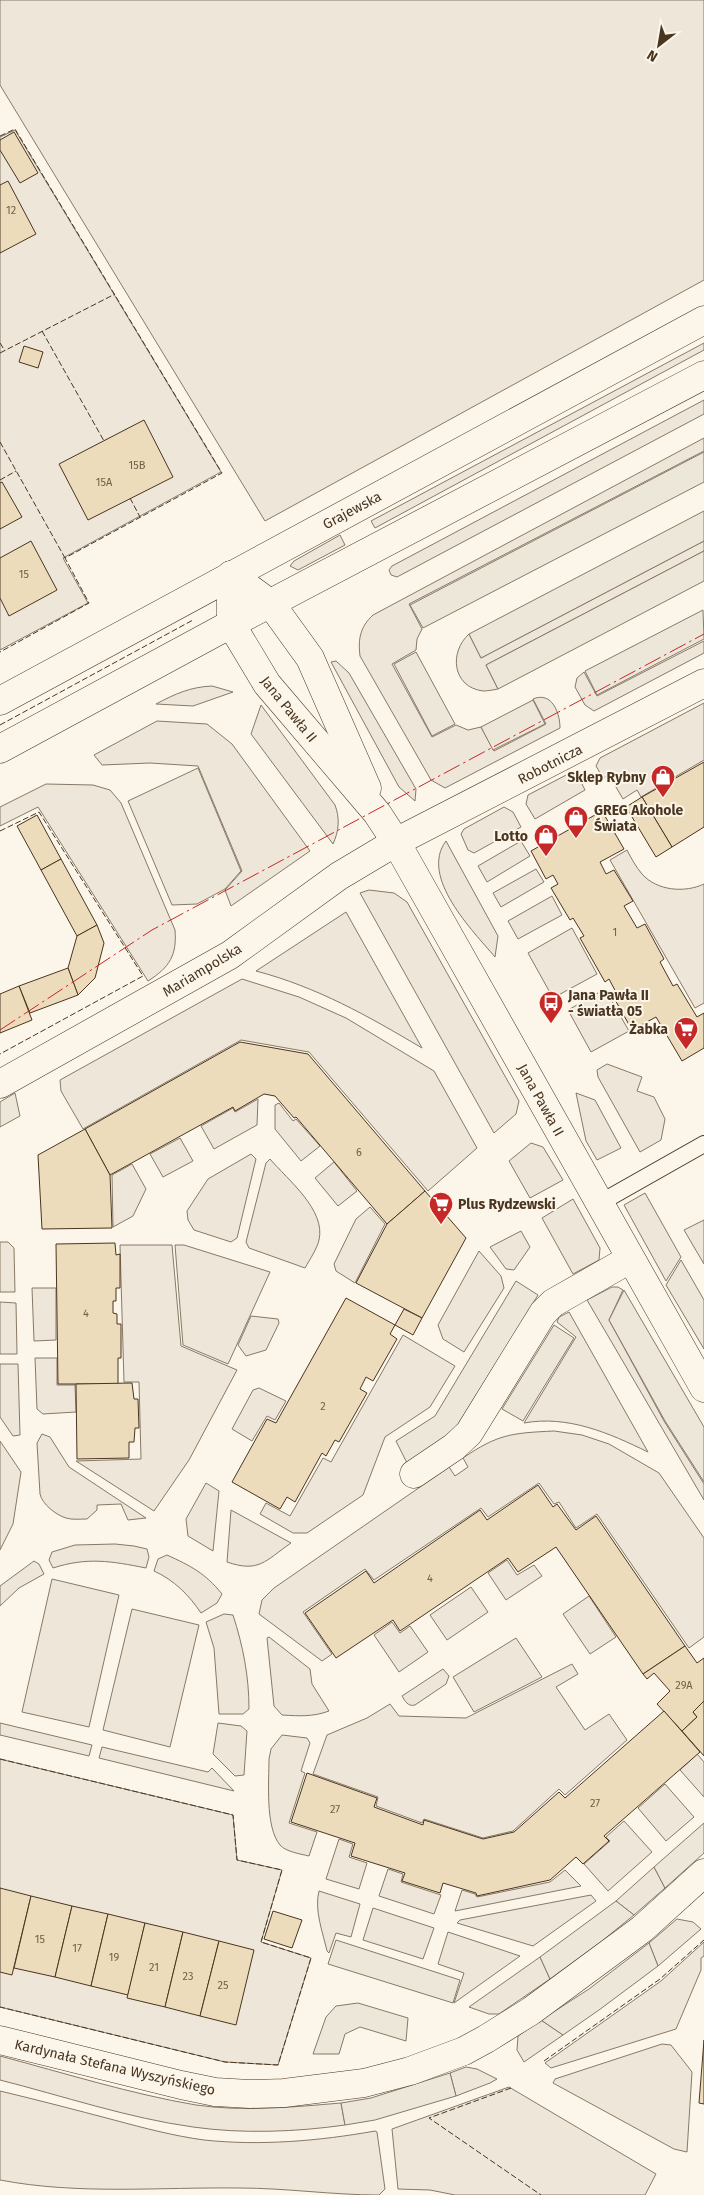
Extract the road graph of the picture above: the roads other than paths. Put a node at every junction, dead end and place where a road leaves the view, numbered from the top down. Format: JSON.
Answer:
{"nodes":[{"id":1,"x":704,"y":320,"type":"edge"},
{"id":2,"x":704,"y":375,"type":"edge"},
{"id":3,"x":231,"y":575,"type":"junction"},
{"id":4,"x":271,"y":604,"type":"junction"},
{"id":5,"x":231,"y":624,"type":"junction"},
{"id":6,"x":704,"y":683,"type":"edge"},
{"id":7,"x":0,"y":701,"type":"edge"},
{"id":8,"x":0,"y":749,"type":"edge"},
{"id":9,"x":377,"y":813,"type":"junction"},
{"id":10,"x":396,"y":842,"type":"junction"},
{"id":11,"x":0,"y":1084,"type":"edge"},
{"id":12,"x":704,"y":1144,"type":"edge"},
{"id":13,"x":598,"y":1204,"type":"junction"},
{"id":14,"x":630,"y":1258,"type":"junction"},
{"id":15,"x":704,"y":1388,"type":"edge"},
{"id":16,"x":414,"y":1474,"type":"dead end"},
{"id":17,"x":704,"y":1873,"type":"edge"},
{"id":18,"x":0,"y":2040,"type":"edge"}],
"edges":[{"from":1,"to":3,"type":"street","name":"Grajewska"},
{"from":2,"to":4,"type":"street"},
{"from":3,"to":4,"type":"street","name":"Jana Pawła II"},
{"from":3,"to":5,"type":"street"},
{"from":3,"to":7,"type":"street","name":"Grajewska"},
{"from":4,"to":5,"type":"street"},
{"from":4,"to":9,"type":"street","name":"Jana Pawła II"},
{"from":5,"to":8,"type":"street"},
{"from":5,"to":9,"type":"street","name":"Jana Pawła II"},
{"from":6,"to":10,"type":"street","name":"Robotnicza"},
{"from":9,"to":10,"type":"street","name":"Jana Pawła II"},
{"from":10,"to":11,"type":"street","name":"Mariampolska"},
{"from":10,"to":13,"type":"street","name":"Jana Pawła II"},
{"from":12,"to":13,"type":"lane"},
{"from":13,"to":14,"type":"street","name":"Jana Pawła II"},
{"from":14,"to":15,"type":"street","name":"Jana Pawła II"},
{"from":14,"to":16,"type":"street"},
{"from":17,"to":18,"type":"street","name":"Kardynała Stefana Wyszyńskiego"}]}
